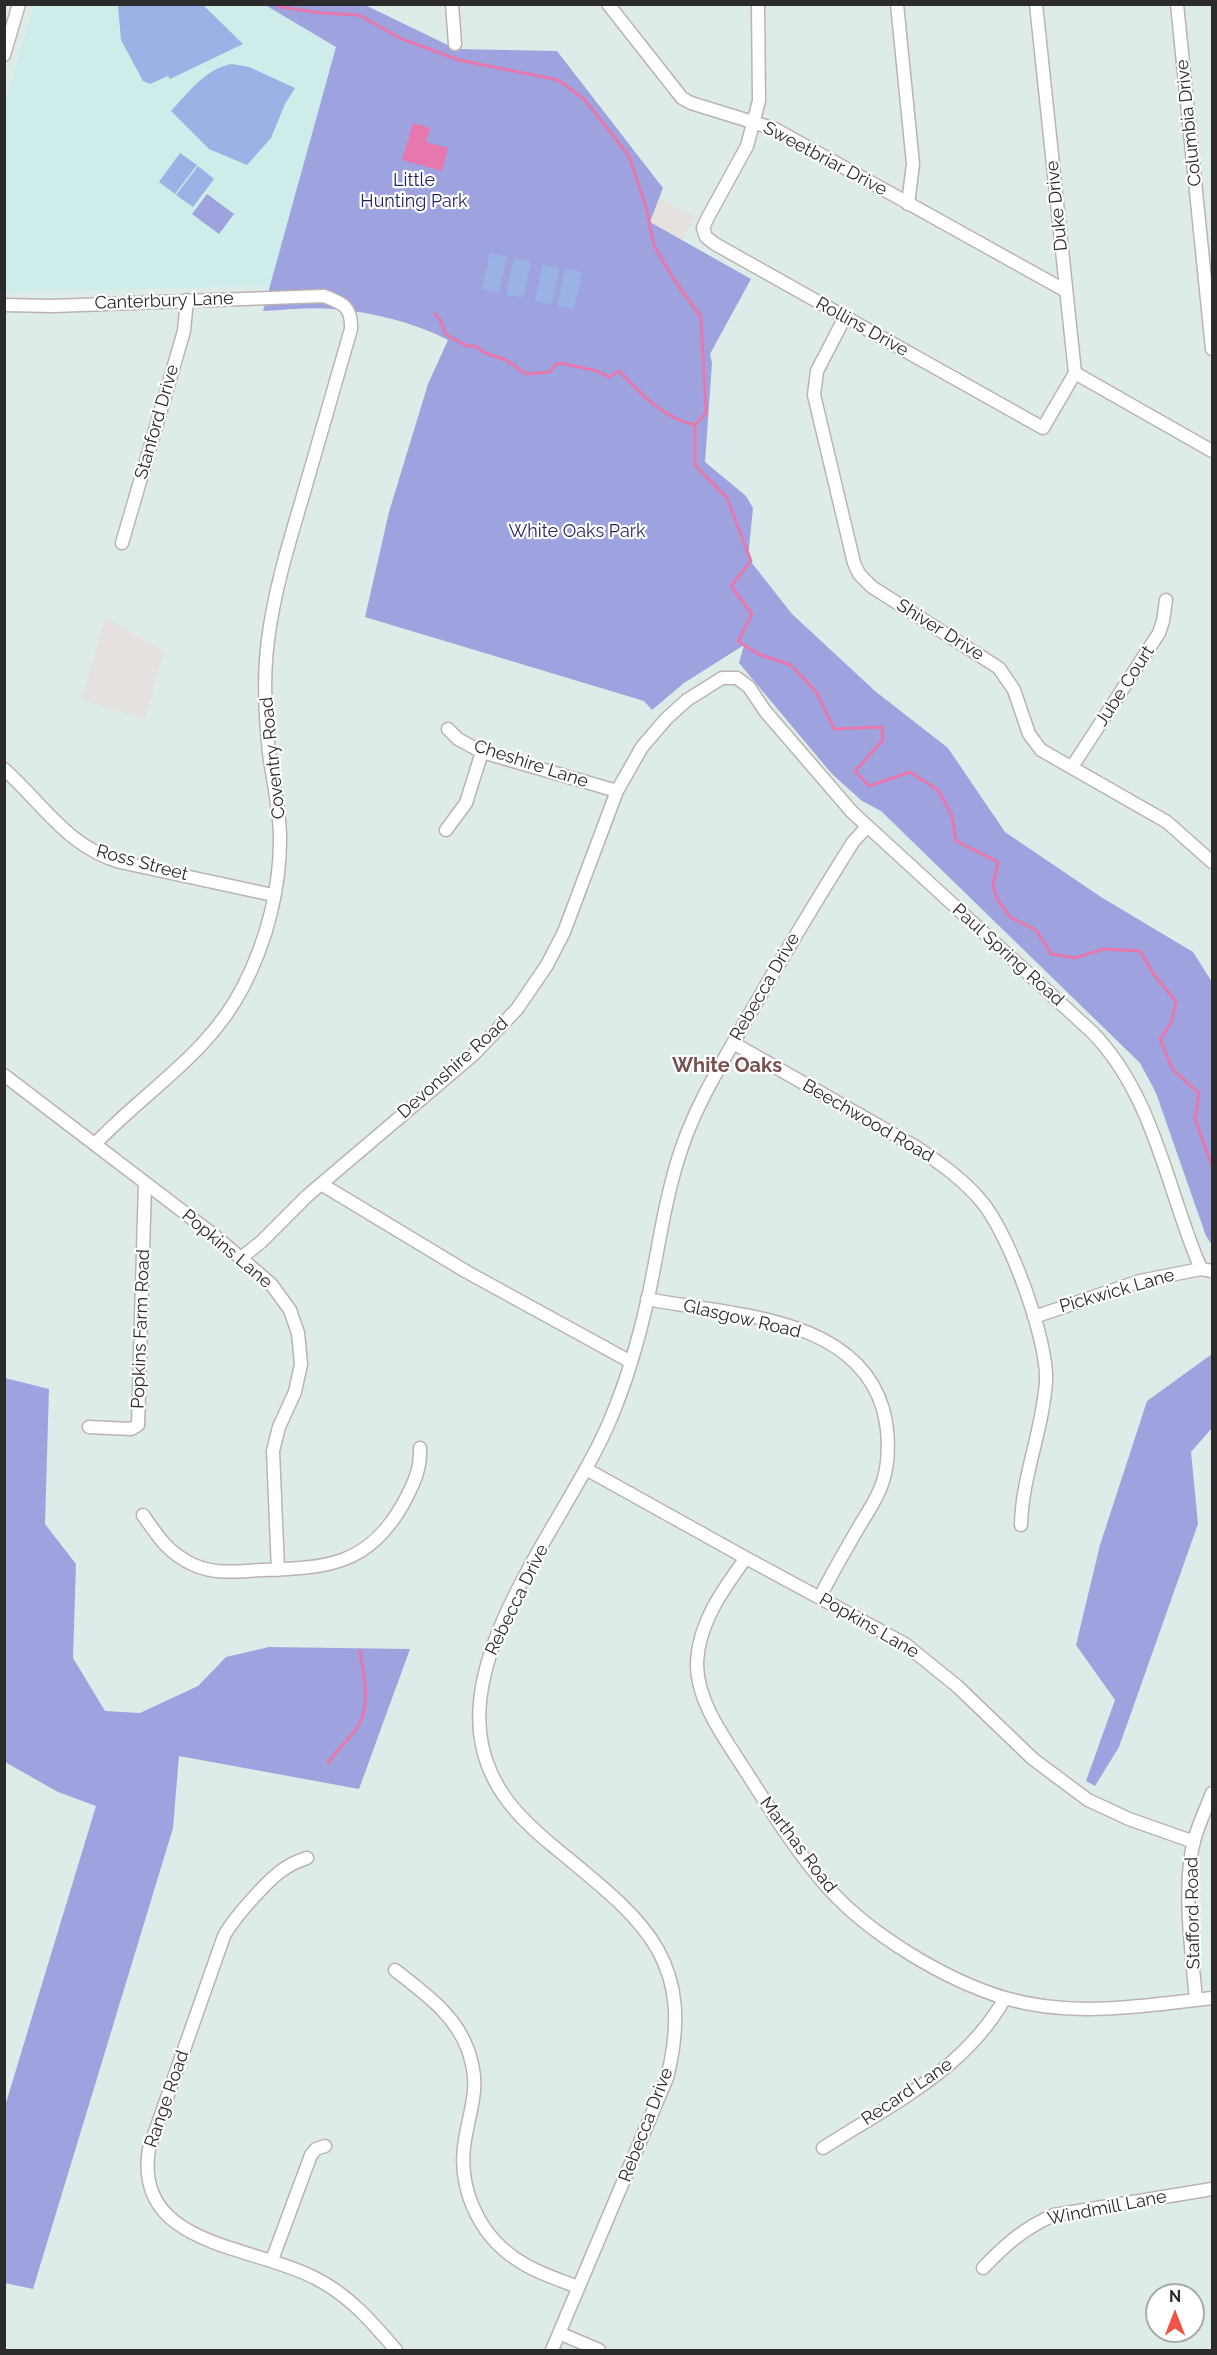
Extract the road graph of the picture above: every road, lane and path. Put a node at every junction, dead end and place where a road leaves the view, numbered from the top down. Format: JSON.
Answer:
{"nodes":[{"id":1,"x":20,"y":4,"type":"edge"},
{"id":2,"x":452,"y":4,"type":"edge"},
{"id":3,"x":608,"y":4,"type":"edge"},
{"id":4,"x":758,"y":4,"type":"edge"},
{"id":5,"x":897,"y":4,"type":"edge"},
{"id":6,"x":1036,"y":4,"type":"edge"},
{"id":7,"x":1177,"y":4,"type":"edge"},
{"id":8,"x":455,"y":44,"type":"dead end"},
{"id":9,"x":4,"y":55,"type":"edge"},
{"id":10,"x":754,"y":122,"type":"junction"},
{"id":11,"x":908,"y":204,"type":"junction"},
{"id":12,"x":1066,"y":291,"type":"junction"},
{"id":13,"x":324,"y":296,"type":"joint"},
{"id":14,"x":187,"y":300,"type":"junction"},
{"id":15,"x":4,"y":305,"type":"edge"},
{"id":16,"x":845,"y":317,"type":"junction"},
{"id":17,"x":1212,"y":349,"type":"edge"},
{"id":18,"x":1075,"y":373,"type":"junction"},
{"id":19,"x":1212,"y":448,"type":"edge"},
{"id":20,"x":122,"y":543,"type":"dead end"},
{"id":21,"x":1166,"y":600,"type":"dead end"},
{"id":22,"x":737,"y":678,"type":"joint"},
{"id":23,"x":448,"y":729,"type":"dead end"},
{"id":24,"x":482,"y":752,"type":"junction"},
{"id":25,"x":1072,"y":767,"type":"junction"},
{"id":26,"x":4,"y":769,"type":"edge"},
{"id":27,"x":617,"y":791,"type":"junction"},
{"id":28,"x":867,"y":827,"type":"junction"},
{"id":29,"x":446,"y":830,"type":"dead end"},
{"id":30,"x":1212,"y":862,"type":"edge"},
{"id":31,"x":273,"y":895,"type":"junction"},
{"id":32,"x":733,"y":1043,"type":"junction"},
{"id":33,"x":4,"y":1075,"type":"edge"},
{"id":34,"x":95,"y":1144,"type":"junction"},
{"id":35,"x":145,"y":1183,"type":"junction"},
{"id":36,"x":321,"y":1184,"type":"junction"},
{"id":37,"x":241,"y":1258,"type":"junction"},
{"id":38,"x":1207,"y":1270,"type":"edge"},
{"id":39,"x":648,"y":1299,"type":"junction"},
{"id":40,"x":1034,"y":1317,"type":"junction"},
{"id":41,"x":630,"y":1362,"type":"junction"},
{"id":42,"x":89,"y":1427,"type":"dead end"},
{"id":43,"x":420,"y":1448,"type":"dead end"},
{"id":44,"x":586,"y":1469,"type":"junction"},
{"id":45,"x":143,"y":1515,"type":"dead end"},
{"id":46,"x":1021,"y":1525,"type":"dead end"},
{"id":47,"x":746,"y":1558,"type":"junction"},
{"id":48,"x":278,"y":1570,"type":"junction"},
{"id":49,"x":820,"y":1597,"type":"junction"},
{"id":50,"x":1212,"y":1793,"type":"edge"},
{"id":51,"x":1194,"y":1842,"type":"junction"},
{"id":52,"x":307,"y":1858,"type":"dead end"},
{"id":53,"x":395,"y":1970,"type":"dead end"},
{"id":54,"x":1005,"y":1998,"type":"junction"},
{"id":55,"x":1212,"y":1998,"type":"edge"},
{"id":56,"x":1196,"y":2000,"type":"junction"},
{"id":57,"x":325,"y":2146,"type":"dead end"},
{"id":58,"x":823,"y":2148,"type":"dead end"},
{"id":59,"x":1212,"y":2189,"type":"edge"},
{"id":60,"x":272,"y":2260,"type":"junction"},
{"id":61,"x":983,"y":2268,"type":"dead end"},
{"id":62,"x":578,"y":2287,"type":"junction"},
{"id":63,"x":560,"y":2333,"type":"junction"},
{"id":64,"x":394,"y":2350,"type":"edge"},
{"id":65,"x":552,"y":2350,"type":"edge"},
{"id":66,"x":599,"y":2350,"type":"edge"}],
"edges":[{"from":1,"to":9,"type":"street"},
{"from":2,"to":8,"type":"street"},
{"from":3,"to":10,"type":"street","name":"Sweetbriar Drive"},
{"from":4,"to":10,"type":"street","name":"Rollins Drive"},
{"from":5,"to":11,"type":"street"},
{"from":6,"to":12,"type":"street","name":"Duke Drive"},
{"from":7,"to":17,"type":"street","name":"Columbia Drive"},
{"from":10,"to":11,"type":"street","name":"Sweetbriar Drive"},
{"from":10,"to":16,"type":"street","name":"Rollins Drive"},
{"from":11,"to":12,"type":"street","name":"Sweetbriar Drive"},
{"from":12,"to":18,"type":"street","name":"Duke Drive"},
{"from":13,"to":14,"type":"street","name":"Canterbury Lane"},
{"from":13,"to":31,"type":"street","name":"Coventry Road"},
{"from":14,"to":15,"type":"street","name":"Canterbury Lane"},
{"from":14,"to":20,"type":"street","name":"Stanford Drive"},
{"from":16,"to":18,"type":"street","name":"Rollins Drive"},
{"from":16,"to":25,"type":"street","name":"Shiver Drive"},
{"from":18,"to":19,"type":"street"},
{"from":21,"to":25,"type":"street","name":"Jube Court"},
{"from":22,"to":27,"type":"street","name":"Devonshire Road"},
{"from":22,"to":28,"type":"street","name":"Paul Spring Road"},
{"from":23,"to":24,"type":"street","name":"Cheshire Lane"},
{"from":24,"to":27,"type":"street","name":"Cheshire Lane"},
{"from":24,"to":29,"type":"street"},
{"from":25,"to":30,"type":"street","name":"Shiver Drive"},
{"from":26,"to":31,"type":"street","name":"Ross Street"},
{"from":27,"to":36,"type":"street","name":"Devonshire Road"},
{"from":28,"to":32,"type":"street","name":"Rebecca Drive"},
{"from":28,"to":38,"type":"street","name":"Paul Spring Road"},
{"from":31,"to":34,"type":"street","name":"Coventry Road"},
{"from":32,"to":39,"type":"street","name":"Rebecca Drive"},
{"from":32,"to":40,"type":"street","name":"Beechwood Road"},
{"from":33,"to":34,"type":"street","name":"Popkins Lane"},
{"from":34,"to":35,"type":"street","name":"Popkins Lane"},
{"from":35,"to":37,"type":"street","name":"Popkins Lane"},
{"from":35,"to":42,"type":"street","name":"Popkins Farm Road"},
{"from":36,"to":37,"type":"street","name":"Devonshire Road"},
{"from":36,"to":41,"type":"street"},
{"from":37,"to":48,"type":"street","name":"Popkins Lane"},
{"from":38,"to":40,"type":"street","name":"Pickwick Lane"},
{"from":39,"to":41,"type":"street","name":"Rebecca Drive"},
{"from":39,"to":49,"type":"street","name":"Glasgow Road"},
{"from":40,"to":46,"type":"street","name":"Beechwood Road"},
{"from":41,"to":44,"type":"street","name":"Rebecca Drive"},
{"from":43,"to":48,"type":"street"},
{"from":44,"to":47,"type":"street","name":"Popkins Lane"},
{"from":44,"to":62,"type":"street","name":"Rebecca Drive"},
{"from":45,"to":48,"type":"street"},
{"from":47,"to":49,"type":"street","name":"Popkins Lane"},
{"from":47,"to":54,"type":"street","name":"Marthas Road"},
{"from":49,"to":51,"type":"street","name":"Popkins Lane"},
{"from":50,"to":51,"type":"street","name":"Stafford Road"},
{"from":51,"to":56,"type":"street","name":"Stafford Road"},
{"from":52,"to":60,"type":"street","name":"Range Road"},
{"from":53,"to":62,"type":"street"},
{"from":54,"to":56,"type":"street","name":"Marthas Road"},
{"from":54,"to":58,"type":"street","name":"Recard Lane"},
{"from":55,"to":56,"type":"street","name":"Marthas Road"},
{"from":57,"to":60,"type":"street"},
{"from":59,"to":61,"type":"street","name":"Windmill Lane"},
{"from":60,"to":64,"type":"street","name":"Range Road"},
{"from":62,"to":63,"type":"street","name":"Rebecca Drive"},
{"from":63,"to":65,"type":"street","name":"Rebecca Drive"},
{"from":63,"to":66,"type":"street"}]}
